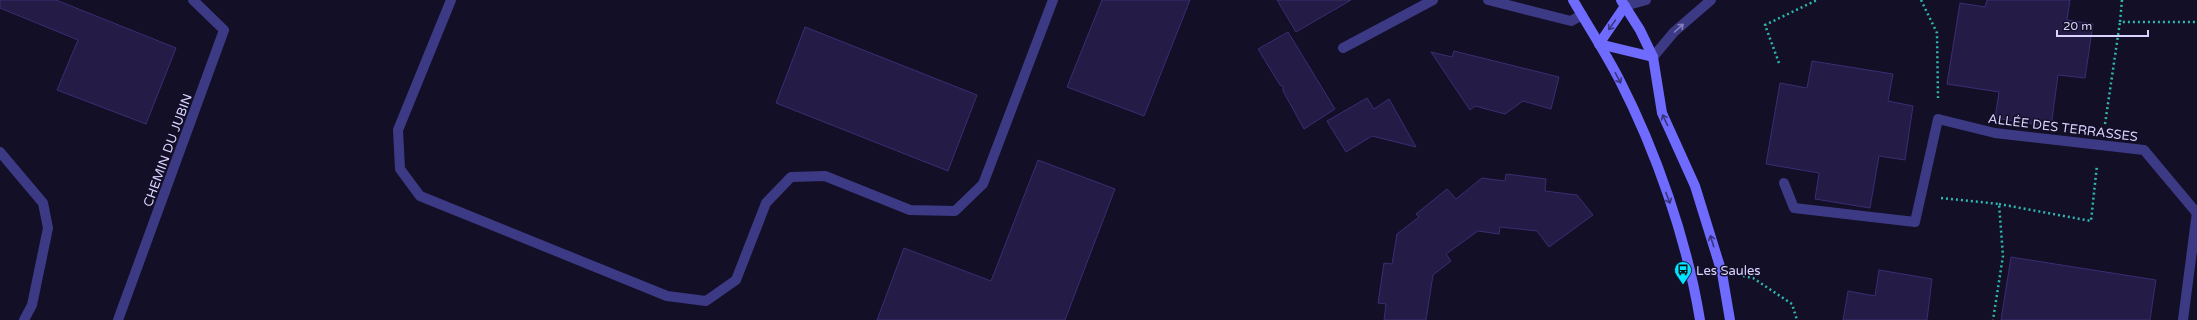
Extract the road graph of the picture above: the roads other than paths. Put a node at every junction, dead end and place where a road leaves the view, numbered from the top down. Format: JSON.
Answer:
{"nodes":[{"id":1,"x":193,"y":0,"type":"edge"},
{"id":2,"x":451,"y":0,"type":"edge"},
{"id":3,"x":1053,"y":0,"type":"edge"},
{"id":4,"x":1433,"y":0,"type":"edge"},
{"id":5,"x":1488,"y":0,"type":"edge"},
{"id":6,"x":1573,"y":0,"type":"edge"},
{"id":7,"x":1646,"y":0,"type":"edge"},
{"id":8,"x":1711,"y":0,"type":"edge"},
{"id":9,"x":1623,"y":3,"type":"edge"},
{"id":10,"x":1582,"y":15,"type":"junction"},
{"id":11,"x":1599,"y":44,"type":"junction"},
{"id":12,"x":1343,"y":48,"type":"dead end"},
{"id":13,"x":1653,"y":57,"type":"junction"},
{"id":14,"x":0,"y":152,"type":"edge"},
{"id":15,"x":1784,"y":182,"type":"dead end"},
{"id":16,"x":2196,"y":212,"type":"edge"},
{"id":17,"x":24,"y":320,"type":"edge"},
{"id":18,"x":118,"y":320,"type":"edge"},
{"id":19,"x":1700,"y":320,"type":"edge"},
{"id":20,"x":1730,"y":320,"type":"edge"},
{"id":21,"x":2183,"y":320,"type":"edge"}],
"edges":[{"from":1,"to":18,"type":"street","name":"CHEMIN DU JUBIN"},
{"from":2,"to":3,"type":"street"},
{"from":4,"to":12,"type":"street"},
{"from":5,"to":10,"type":"street"},
{"from":6,"to":10,"type":"street"},
{"from":7,"to":9,"type":"street"},
{"from":13,"to":8,"type":"street","one_way":true},
{"from":9,"to":11,"type":"street","one_way":true},
{"from":9,"to":13,"type":"street"},
{"from":10,"to":11,"type":"street"},
{"from":11,"to":13,"type":"street"},
{"from":11,"to":19,"type":"street","one_way":true},
{"from":20,"to":13,"type":"street","one_way":true},
{"from":14,"to":17,"type":"street"},
{"from":15,"to":16,"type":"street","name":"ALLÉE DES TERRASSES"},
{"from":16,"to":21,"type":"street","name":"ALLÉE DES TERRASSES"}]}
